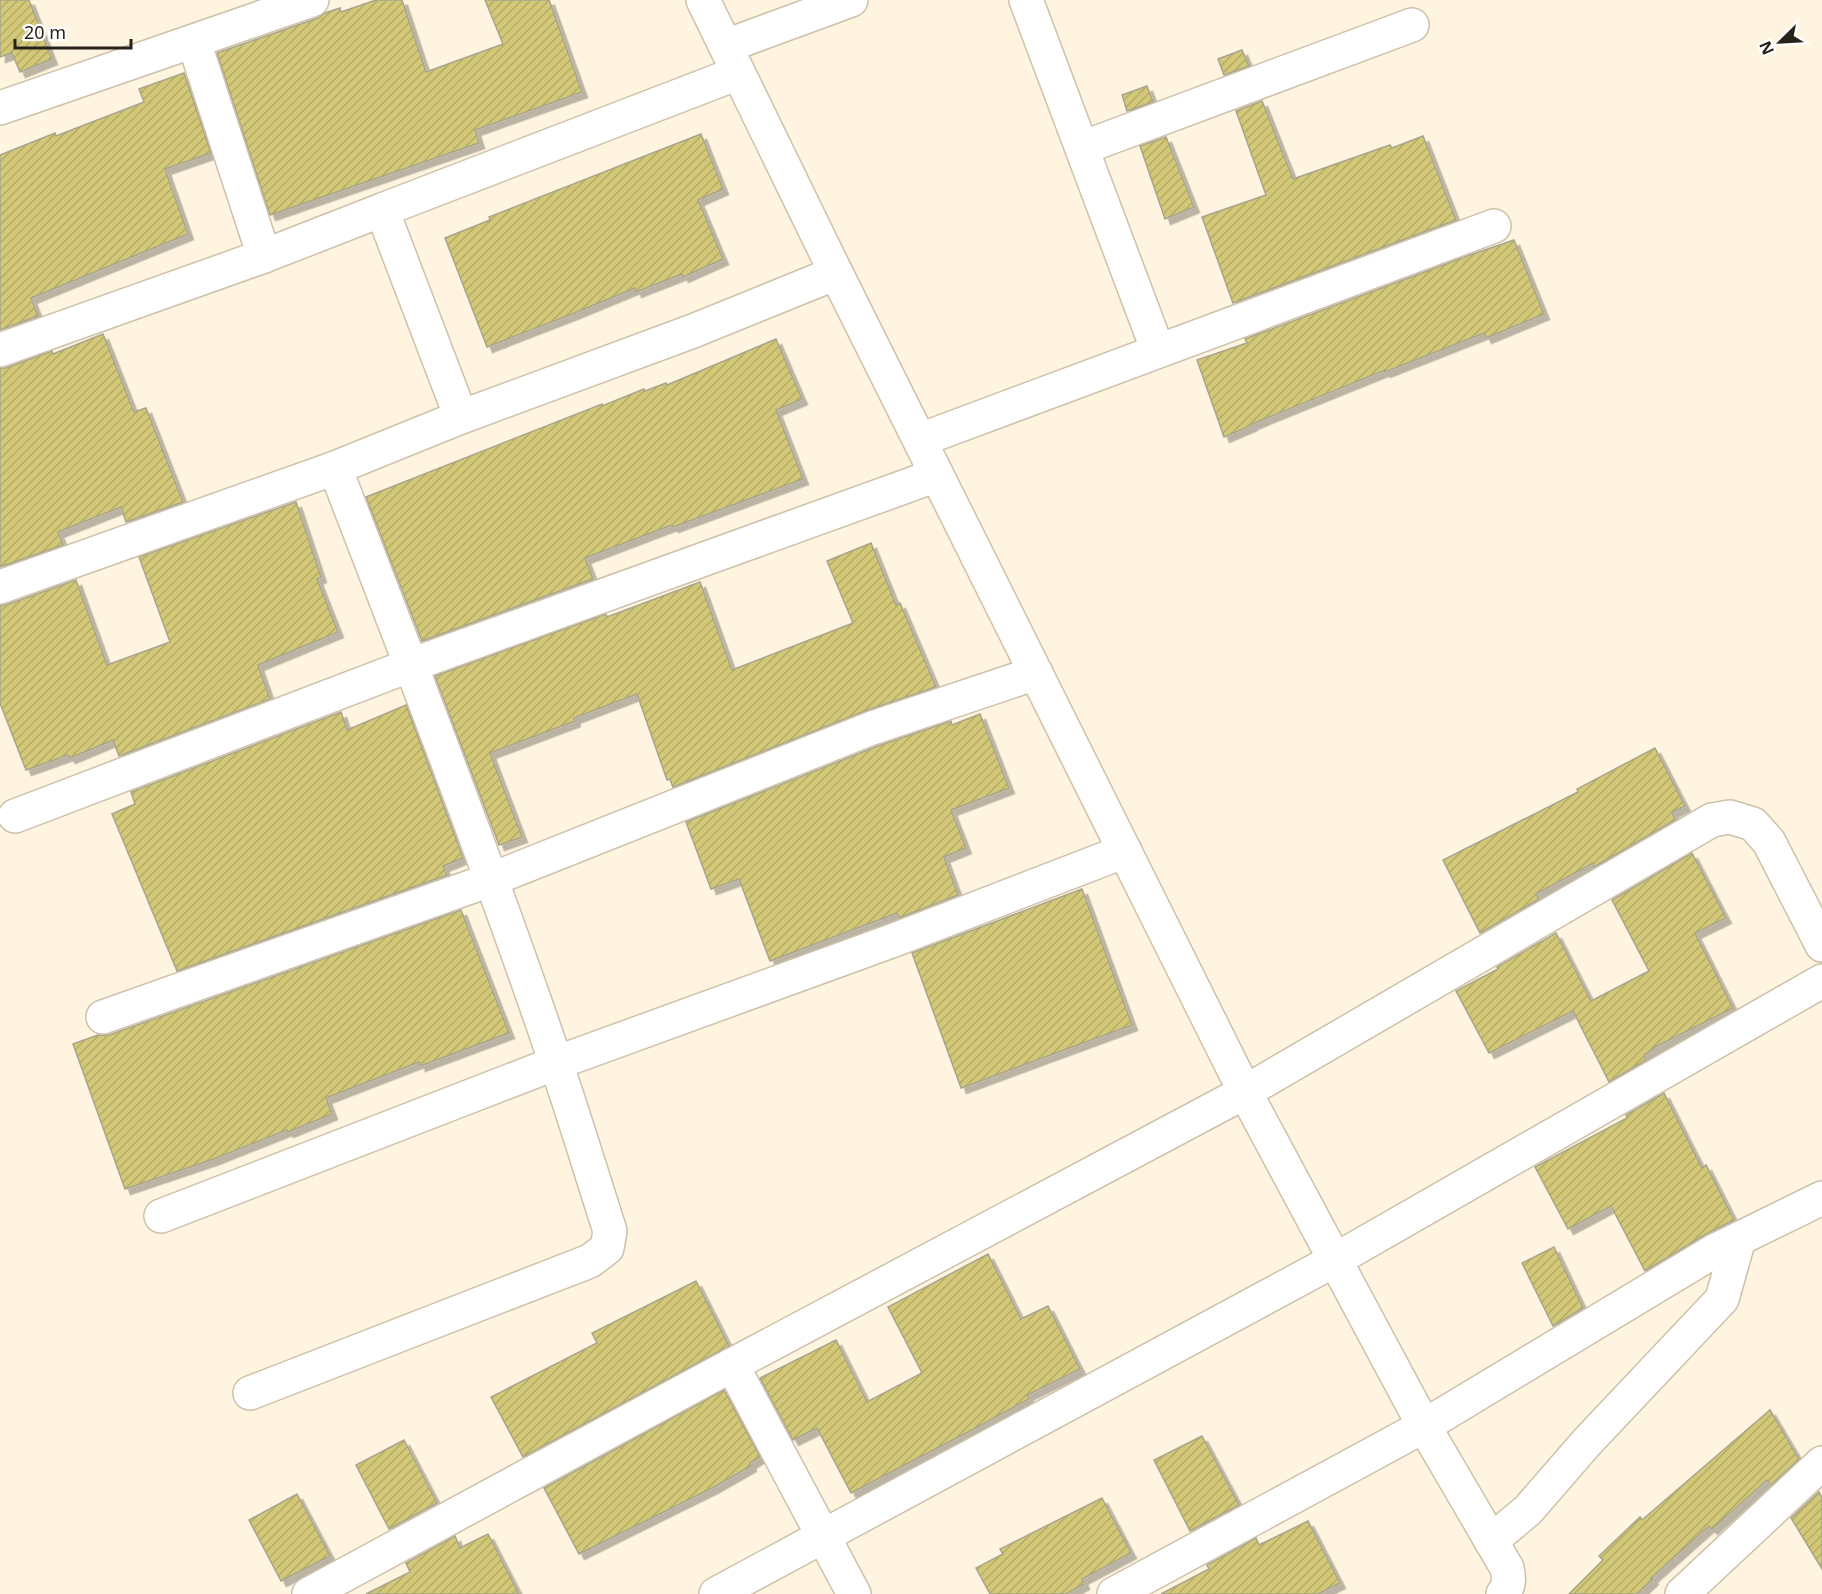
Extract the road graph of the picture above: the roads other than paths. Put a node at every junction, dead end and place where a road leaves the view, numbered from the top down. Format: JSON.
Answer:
{"nodes":[{"id":1,"x":310,"y":0,"type":"edge"},
{"id":2,"x":703,"y":0,"type":"edge"},
{"id":3,"x":851,"y":0,"type":"edge"},
{"id":4,"x":1026,"y":0,"type":"edge"},
{"id":5,"x":1412,"y":25,"type":"dead end"},
{"id":6,"x":194,"y":42,"type":"junction"},
{"id":7,"x":732,"y":60,"type":"junction"},
{"id":8,"x":0,"y":108,"type":"edge"},
{"id":9,"x":1082,"y":148,"type":"junction"},
{"id":10,"x":382,"y":210,"type":"junction"},
{"id":11,"x":1494,"y":226,"type":"dead end"},
{"id":12,"x":264,"y":256,"type":"junction"},
{"id":13,"x":836,"y":273,"type":"junction"},
{"id":14,"x":0,"y":350,"type":"edge"},
{"id":15,"x":1158,"y":351,"type":"junction"},
{"id":16,"x":461,"y":417,"type":"junction"},
{"id":17,"x":920,"y":440,"type":"junction"},
{"id":18,"x":335,"y":468,"type":"junction"},
{"id":19,"x":937,"y":475,"type":"junction"},
{"id":20,"x":0,"y":587,"type":"edge"},
{"id":21,"x":411,"y":665,"type":"junction"},
{"id":22,"x":1036,"y":673,"type":"junction"},
{"id":23,"x":15,"y":816,"type":"dead end"},
{"id":24,"x":1125,"y":851,"type":"junction"},
{"id":25,"x":490,"y":880,"type":"junction"},
{"id":26,"x":1822,"y":945,"type":"edge"},
{"id":27,"x":1822,"y":981,"type":"edge"},
{"id":28,"x":103,"y":1017,"type":"dead end"},
{"id":29,"x":556,"y":1063,"type":"junction"},
{"id":30,"x":1245,"y":1092,"type":"junction"},
{"id":31,"x":1822,"y":1198,"type":"edge"},
{"id":32,"x":161,"y":1216,"type":"dead end"},
{"id":33,"x":1739,"y":1239,"type":"junction"},
{"id":34,"x":1335,"y":1260,"type":"junction"},
{"id":35,"x":732,"y":1365,"type":"junction"},
{"id":36,"x":250,"y":1393,"type":"dead end"},
{"id":37,"x":1424,"y":1426,"type":"junction"},
{"id":38,"x":1822,"y":1463,"type":"edge"},
{"id":39,"x":823,"y":1535,"type":"junction"},
{"id":40,"x":1491,"y":1541,"type":"junction"},
{"id":41,"x":309,"y":1594,"type":"edge"},
{"id":42,"x":716,"y":1594,"type":"edge"},
{"id":43,"x":854,"y":1594,"type":"edge"},
{"id":44,"x":1114,"y":1594,"type":"edge"},
{"id":45,"x":1503,"y":1594,"type":"edge"},
{"id":46,"x":1682,"y":1594,"type":"edge"}],
"edges":[{"from":1,"to":6,"type":"street"},
{"from":2,"to":7,"type":"street"},
{"from":3,"to":7,"type":"street"},
{"from":4,"to":9,"type":"street"},
{"from":5,"to":9,"type":"street"},
{"from":6,"to":8,"type":"street"},
{"from":6,"to":12,"type":"street"},
{"from":7,"to":10,"type":"street"},
{"from":7,"to":13,"type":"street"},
{"from":9,"to":15,"type":"street"},
{"from":10,"to":12,"type":"street"},
{"from":10,"to":16,"type":"street"},
{"from":11,"to":15,"type":"street"},
{"from":12,"to":14,"type":"street"},
{"from":13,"to":16,"type":"street"},
{"from":13,"to":17,"type":"street"},
{"from":15,"to":17,"type":"street"},
{"from":16,"to":18,"type":"street"},
{"from":17,"to":19,"type":"street"},
{"from":18,"to":20,"type":"street"},
{"from":18,"to":21,"type":"street"},
{"from":19,"to":21,"type":"street"},
{"from":19,"to":22,"type":"street"},
{"from":21,"to":23,"type":"street"},
{"from":21,"to":25,"type":"street"},
{"from":22,"to":24,"type":"street"},
{"from":22,"to":25,"type":"street"},
{"from":24,"to":29,"type":"street"},
{"from":24,"to":30,"type":"street"},
{"from":25,"to":28,"type":"street"},
{"from":25,"to":29,"type":"street"},
{"from":26,"to":30,"type":"street"},
{"from":27,"to":34,"type":"street"},
{"from":29,"to":32,"type":"street"},
{"from":29,"to":36,"type":"street"},
{"from":30,"to":34,"type":"street"},
{"from":30,"to":35,"type":"street"},
{"from":31,"to":33,"type":"street"},
{"from":33,"to":37,"type":"street"},
{"from":33,"to":40,"type":"street"},
{"from":34,"to":37,"type":"street"},
{"from":34,"to":39,"type":"street"},
{"from":35,"to":39,"type":"street"},
{"from":35,"to":41,"type":"street"},
{"from":37,"to":40,"type":"street"},
{"from":37,"to":44,"type":"street"},
{"from":38,"to":46,"type":"street"},
{"from":39,"to":42,"type":"street"},
{"from":39,"to":43,"type":"street"},
{"from":40,"to":45,"type":"street"}]}
